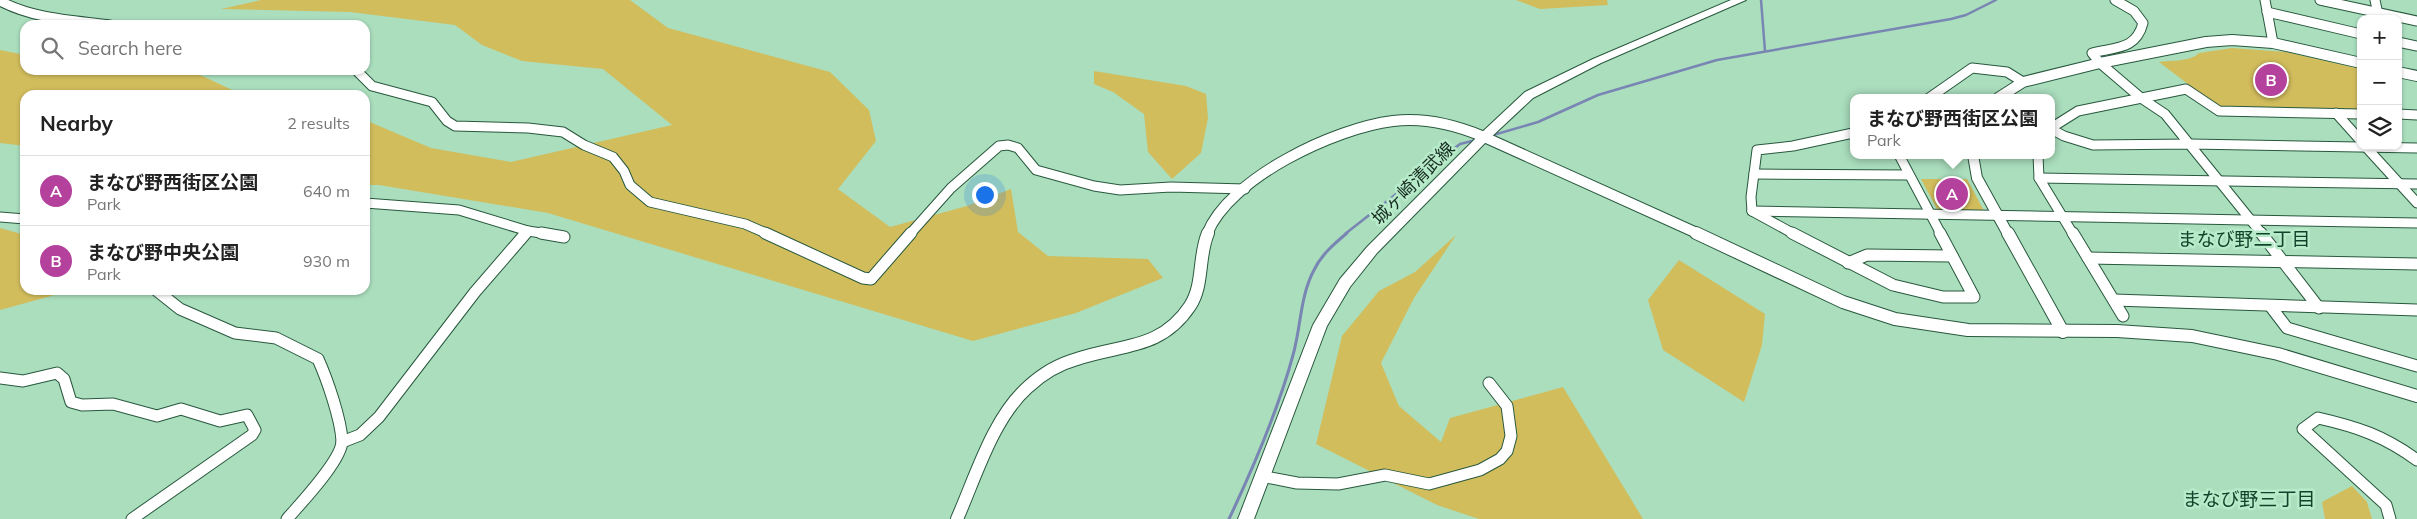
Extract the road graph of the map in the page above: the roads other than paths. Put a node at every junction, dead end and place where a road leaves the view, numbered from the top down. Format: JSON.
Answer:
{"nodes":[{"id":1,"x":1740,"y":0,"type":"edge"},
{"id":2,"x":2115,"y":0,"type":"edge"},
{"id":3,"x":2265,"y":0,"type":"edge"},
{"id":4,"x":2320,"y":0,"type":"edge"},
{"id":5,"x":2375,"y":0,"type":"edge"},
{"id":6,"x":0,"y":1,"type":"edge"},
{"id":7,"x":2267,"y":12,"type":"junction"},
{"id":8,"x":2374,"y":15,"type":"edge"},
{"id":9,"x":2378,"y":15,"type":"edge"},
{"id":10,"x":71,"y":20,"type":"edge"},
{"id":11,"x":2402,"y":20,"type":"edge"},
{"id":12,"x":2417,"y":22,"type":"edge"},
{"id":13,"x":2357,"y":33,"type":"edge"},
{"id":14,"x":2273,"y":43,"type":"junction"},
{"id":15,"x":2402,"y":43,"type":"edge"},
{"id":16,"x":2417,"y":46,"type":"edge"},
{"id":17,"x":2357,"y":62,"type":"edge"},
{"id":18,"x":2100,"y":63,"type":"junction"},
{"id":19,"x":2402,"y":73,"type":"edge"},
{"id":20,"x":361,"y":75,"type":"edge"},
{"id":21,"x":2417,"y":76,"type":"edge"},
{"id":22,"x":2023,"y":82,"type":"junction"},
{"id":23,"x":1935,"y":94,"type":"edge"},
{"id":24,"x":2004,"y":94,"type":"edge"},
{"id":25,"x":2141,"y":98,"type":"junction"},
{"id":26,"x":2336,"y":113,"type":"junction"},
{"id":27,"x":2357,"y":114,"type":"edge"},
{"id":28,"x":2402,"y":114,"type":"edge"},
{"id":29,"x":2417,"y":115,"type":"edge"},
{"id":30,"x":2055,"y":125,"type":"edge"},
{"id":31,"x":2055,"y":130,"type":"edge"},
{"id":32,"x":1850,"y":134,"type":"edge"},
{"id":33,"x":1486,"y":135,"type":"junction"},
{"id":34,"x":2357,"y":137,"type":"edge"},
{"id":35,"x":2191,"y":144,"type":"junction"},
{"id":36,"x":2357,"y":145,"type":"edge"},
{"id":37,"x":2402,"y":147,"type":"edge"},
{"id":38,"x":2417,"y":148,"type":"edge"},
{"id":39,"x":2369,"y":150,"type":"edge"},
{"id":40,"x":1901,"y":159,"type":"edge"},
{"id":41,"x":1975,"y":159,"type":"edge"},
{"id":42,"x":2038,"y":159,"type":"edge"},
{"id":43,"x":1754,"y":174,"type":"junction"},
{"id":44,"x":1909,"y":175,"type":"junction"},
{"id":45,"x":2039,"y":178,"type":"junction"},
{"id":46,"x":2219,"y":180,"type":"junction"},
{"id":47,"x":2400,"y":184,"type":"junction"},
{"id":48,"x":2417,"y":184,"type":"edge"},
{"id":49,"x":1245,"y":189,"type":"junction"},
{"id":50,"x":370,"y":203,"type":"edge"},
{"id":51,"x":2417,"y":203,"type":"edge"},
{"id":52,"x":1752,"y":211,"type":"junction"},
{"id":53,"x":1929,"y":214,"type":"junction"},
{"id":54,"x":1996,"y":215,"type":"junction"},
{"id":55,"x":2063,"y":216,"type":"junction"},
{"id":56,"x":0,"y":217,"type":"edge"},
{"id":57,"x":20,"y":219,"type":"edge"},
{"id":58,"x":2250,"y":220,"type":"junction"},
{"id":59,"x":2417,"y":223,"type":"edge"},
{"id":60,"x":528,"y":231,"type":"junction"},
{"id":61,"x":564,"y":238,"type":"dead end"},
{"id":62,"x":1952,"y":256,"type":"junction"},
{"id":63,"x":2088,"y":258,"type":"junction"},
{"id":64,"x":2282,"y":261,"type":"junction"},
{"id":65,"x":1848,"y":263,"type":"junction"},
{"id":66,"x":2417,"y":264,"type":"edge"},
{"id":67,"x":162,"y":295,"type":"edge"},
{"id":68,"x":2114,"y":300,"type":"junction"},
{"id":69,"x":2271,"y":307,"type":"junction"},
{"id":70,"x":2319,"y":308,"type":"junction"},
{"id":71,"x":2417,"y":310,"type":"edge"},
{"id":72,"x":2123,"y":316,"type":"dead end"},
{"id":73,"x":2064,"y":332,"type":"junction"},
{"id":74,"x":2417,"y":366,"type":"edge"},
{"id":75,"x":0,"y":378,"type":"edge"},
{"id":76,"x":1489,"y":383,"type":"dead end"},
{"id":77,"x":2417,"y":396,"type":"edge"},
{"id":78,"x":342,"y":442,"type":"junction"},
{"id":79,"x":2417,"y":460,"type":"edge"},
{"id":80,"x":1261,"y":476,"type":"junction"},
{"id":81,"x":132,"y":519,"type":"edge"},
{"id":82,"x":287,"y":519,"type":"edge"},
{"id":83,"x":957,"y":519,"type":"edge"},
{"id":84,"x":1246,"y":519,"type":"edge"},
{"id":85,"x":2390,"y":519,"type":"edge"}],
"edges":[{"from":1,"to":33,"type":"main road","name":"城ヶ崎清武線"},
{"from":2,"to":18,"type":"street"},
{"from":3,"to":7,"type":"street"},
{"from":4,"to":8,"type":"street"},
{"from":5,"to":9,"type":"street"},
{"from":6,"to":10,"type":"street"},
{"from":7,"to":13,"type":"street"},
{"from":7,"to":14,"type":"street"},
{"from":11,"to":12,"type":"street"},
{"from":14,"to":17,"type":"street"},
{"from":14,"to":18,"type":"street"},
{"from":15,"to":16,"type":"street"},
{"from":18,"to":22,"type":"street"},
{"from":18,"to":25,"type":"street"},
{"from":19,"to":21,"type":"street"},
{"from":20,"to":49,"type":"street"},
{"from":22,"to":23,"type":"street"},
{"from":22,"to":24,"type":"street"},
{"from":25,"to":26,"type":"street"},
{"from":25,"to":30,"type":"street"},
{"from":25,"to":35,"type":"street"},
{"from":26,"to":27,"type":"street"},
{"from":26,"to":34,"type":"street"},
{"from":28,"to":29,"type":"street"},
{"from":31,"to":35,"type":"street"},
{"from":32,"to":43,"type":"street"},
{"from":33,"to":49,"type":"street"},
{"from":33,"to":73,"type":"street"},
{"from":33,"to":80,"type":"main road","name":"城ヶ崎清武線"},
{"from":35,"to":36,"type":"street"},
{"from":35,"to":46,"type":"street"},
{"from":37,"to":38,"type":"street"},
{"from":39,"to":47,"type":"street"},
{"from":40,"to":44,"type":"street"},
{"from":41,"to":54,"type":"street"},
{"from":42,"to":45,"type":"street"},
{"from":43,"to":44,"type":"street"},
{"from":43,"to":52,"type":"street"},
{"from":44,"to":53,"type":"street"},
{"from":45,"to":46,"type":"street"},
{"from":45,"to":55,"type":"street"},
{"from":46,"to":47,"type":"street"},
{"from":46,"to":58,"type":"street"},
{"from":47,"to":48,"type":"street"},
{"from":47,"to":51,"type":"street"},
{"from":49,"to":83,"type":"street"},
{"from":50,"to":60,"type":"street"},
{"from":52,"to":53,"type":"street"},
{"from":52,"to":65,"type":"street"},
{"from":53,"to":54,"type":"street"},
{"from":53,"to":62,"type":"street"},
{"from":54,"to":55,"type":"street"},
{"from":54,"to":73,"type":"street"},
{"from":55,"to":58,"type":"street"},
{"from":55,"to":63,"type":"street"},
{"from":56,"to":57,"type":"street"},
{"from":58,"to":59,"type":"street"},
{"from":58,"to":64,"type":"street"},
{"from":60,"to":61,"type":"street"},
{"from":60,"to":78,"type":"street"},
{"from":62,"to":65,"type":"street"},
{"from":62,"to":65,"type":"street"},
{"from":63,"to":64,"type":"street"},
{"from":63,"to":68,"type":"street"},
{"from":64,"to":66,"type":"street"},
{"from":64,"to":70,"type":"street"},
{"from":67,"to":78,"type":"street"},
{"from":68,"to":69,"type":"street"},
{"from":68,"to":72,"type":"street"},
{"from":69,"to":70,"type":"street"},
{"from":69,"to":74,"type":"street"},
{"from":70,"to":71,"type":"street"},
{"from":73,"to":77,"type":"street"},
{"from":75,"to":81,"type":"street"},
{"from":76,"to":80,"type":"street"},
{"from":78,"to":82,"type":"street"},
{"from":79,"to":85,"type":"street"},
{"from":80,"to":84,"type":"main road","name":"城ヶ崎清武線"}]}
